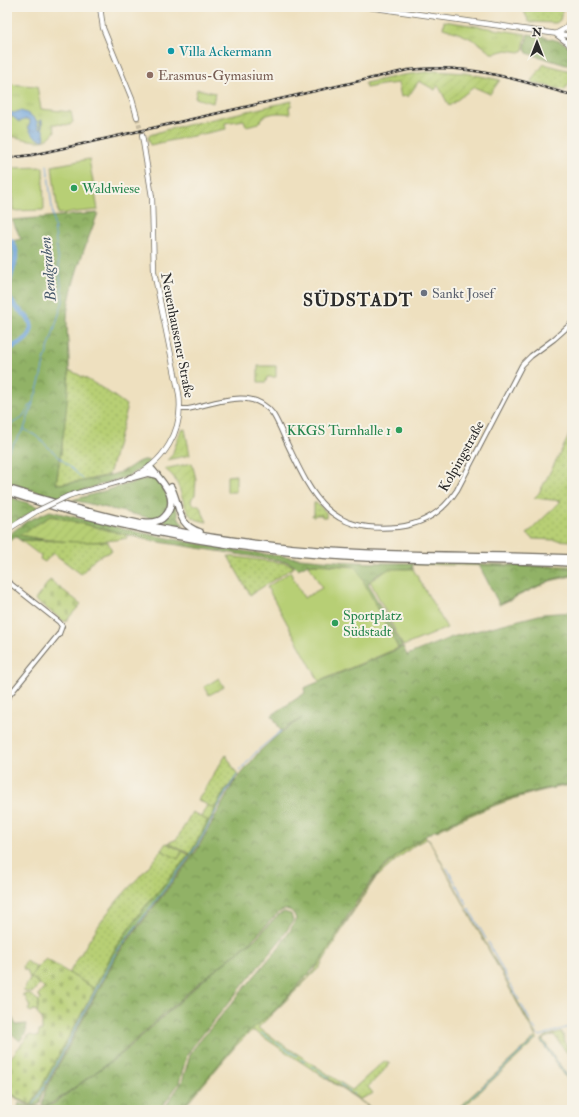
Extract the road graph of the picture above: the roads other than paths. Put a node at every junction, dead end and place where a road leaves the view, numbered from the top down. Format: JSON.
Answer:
{"nodes":[{"id":1,"x":100,"y":7,"type":"edge"},
{"id":2,"x":368,"y":7,"type":"edge"},
{"id":3,"x":572,"y":16,"type":"edge"},
{"id":4,"x":556,"y":34,"type":"junction"},
{"id":5,"x":572,"y":36,"type":"edge"},
{"id":6,"x":572,"y":51,"type":"edge"},
{"id":7,"x":137,"y":117,"type":"tunnel mouth"},
{"id":8,"x":142,"y":135,"type":"tunnel mouth"},
{"id":9,"x":572,"y":323,"type":"edge"},
{"id":10,"x":180,"y":409,"type":"junction"},
{"id":11,"x":152,"y":465,"type":"junction"},
{"id":12,"x":158,"y":476,"type":"junction"},
{"id":13,"x":130,"y":478,"type":"junction"},
{"id":14,"x":7,"y":488,"type":"edge"},
{"id":15,"x":7,"y":492,"type":"edge"},
{"id":16,"x":7,"y":496,"type":"edge"},
{"id":17,"x":36,"y":502,"type":"junction"},
{"id":18,"x":106,"y":516,"type":"junction"},
{"id":19,"x":7,"y":530,"type":"edge"},
{"id":20,"x":227,"y":540,"type":"junction"},
{"id":21,"x":572,"y":558,"type":"edge"},
{"id":22,"x":572,"y":563,"type":"edge"},
{"id":23,"x":7,"y":581,"type":"edge"},
{"id":24,"x":7,"y":698,"type":"edge"}],
"edges":[{"from":1,"to":7,"type":"main road"},
{"from":2,"to":4,"type":"main road"},
{"from":3,"to":4,"type":"main road"},
{"from":4,"to":5,"type":"main road"},
{"from":4,"to":6,"type":"main road"},
{"from":8,"to":10,"type":"main road","name":"Neuenhausener Straße"},
{"from":9,"to":10,"type":"street","name":"Kolpingstraße"},
{"from":10,"to":11,"type":"main road","name":"Neuenhausener Straße"},
{"from":11,"to":12,"type":"highway"},
{"from":11,"to":13,"type":"main road","name":"Neuenhausener Straße"},
{"from":11,"to":20,"type":"highway"},
{"from":12,"to":13,"type":"highway"},
{"from":12,"to":18,"type":"highway"},
{"from":13,"to":19,"type":"main road","name":"Neuenhausener Straße","bridge":true},
{"from":14,"to":18,"type":"highway"},
{"from":15,"to":17,"type":"highway"},
{"from":16,"to":17,"type":"highway"},
{"from":17,"to":22,"type":"highway"},
{"from":18,"to":20,"type":"highway"},
{"from":20,"to":21,"type":"highway"},
{"from":23,"to":24,"type":"street"}]}
